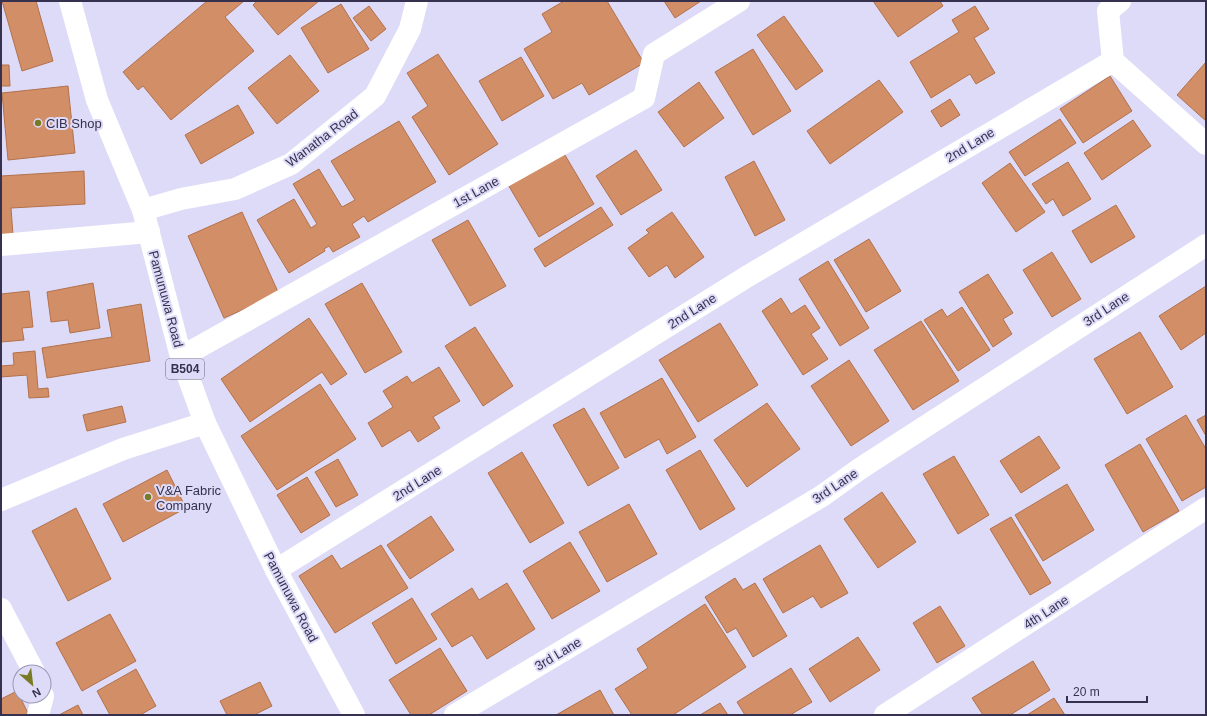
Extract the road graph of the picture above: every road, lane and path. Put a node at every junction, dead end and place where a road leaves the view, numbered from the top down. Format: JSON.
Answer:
{"nodes":[{"id":1,"x":70,"y":1,"type":"edge"},
{"id":2,"x":417,"y":1,"type":"edge"},
{"id":3,"x":739,"y":1,"type":"edge"},
{"id":4,"x":1111,"y":4,"type":"edge"},
{"id":5,"x":1113,"y":61,"type":"junction"},
{"id":6,"x":1206,"y":144,"type":"edge"},
{"id":7,"x":142,"y":210,"type":"junction"},
{"id":8,"x":149,"y":232,"type":"junction"},
{"id":9,"x":1206,"y":244,"type":"edge"},
{"id":10,"x":1,"y":245,"type":"edge"},
{"id":11,"x":181,"y":357,"type":"junction"},
{"id":12,"x":205,"y":423,"type":"junction"},
{"id":13,"x":1,"y":500,"type":"edge"},
{"id":14,"x":1206,"y":508,"type":"edge"},
{"id":15,"x":276,"y":570,"type":"junction"},
{"id":16,"x":1,"y":609,"type":"edge"},
{"id":17,"x":30,"y":664,"type":"edge"},
{"id":18,"x":41,"y":704,"type":"edge"},
{"id":19,"x":38,"y":715,"type":"edge"},
{"id":20,"x":354,"y":715,"type":"edge"},
{"id":21,"x":455,"y":715,"type":"edge"},
{"id":22,"x":885,"y":715,"type":"edge"}],
"edges":[{"from":1,"to":7,"type":"street","name":"Pamunuwa Road","number":"B504"},
{"from":2,"to":7,"type":"street","name":"Wanatha Road"},
{"from":3,"to":11,"type":"street","name":"1st Lane"},
{"from":4,"to":5,"type":"street"},
{"from":5,"to":6,"type":"street"},
{"from":5,"to":15,"type":"street","name":"2nd Lane"},
{"from":7,"to":8,"type":"street","name":"Pamunuwa Road","number":"B504"},
{"from":8,"to":10,"type":"street"},
{"from":8,"to":11,"type":"street","name":"Pamunuwa Road","number":"B504"},
{"from":9,"to":21,"type":"street","name":"3rd Lane"},
{"from":11,"to":12,"type":"street","name":"Pamunuwa Road","number":"B504"},
{"from":12,"to":13,"type":"street"},
{"from":12,"to":15,"type":"street","name":"Pamunuwa Road","number":"B504"},
{"from":14,"to":22,"type":"street","name":"4th Lane"},
{"from":15,"to":20,"type":"street","name":"Pamunuwa Road","number":"B504"},
{"from":16,"to":17,"type":"street"},
{"from":18,"to":19,"type":"street"}]}
